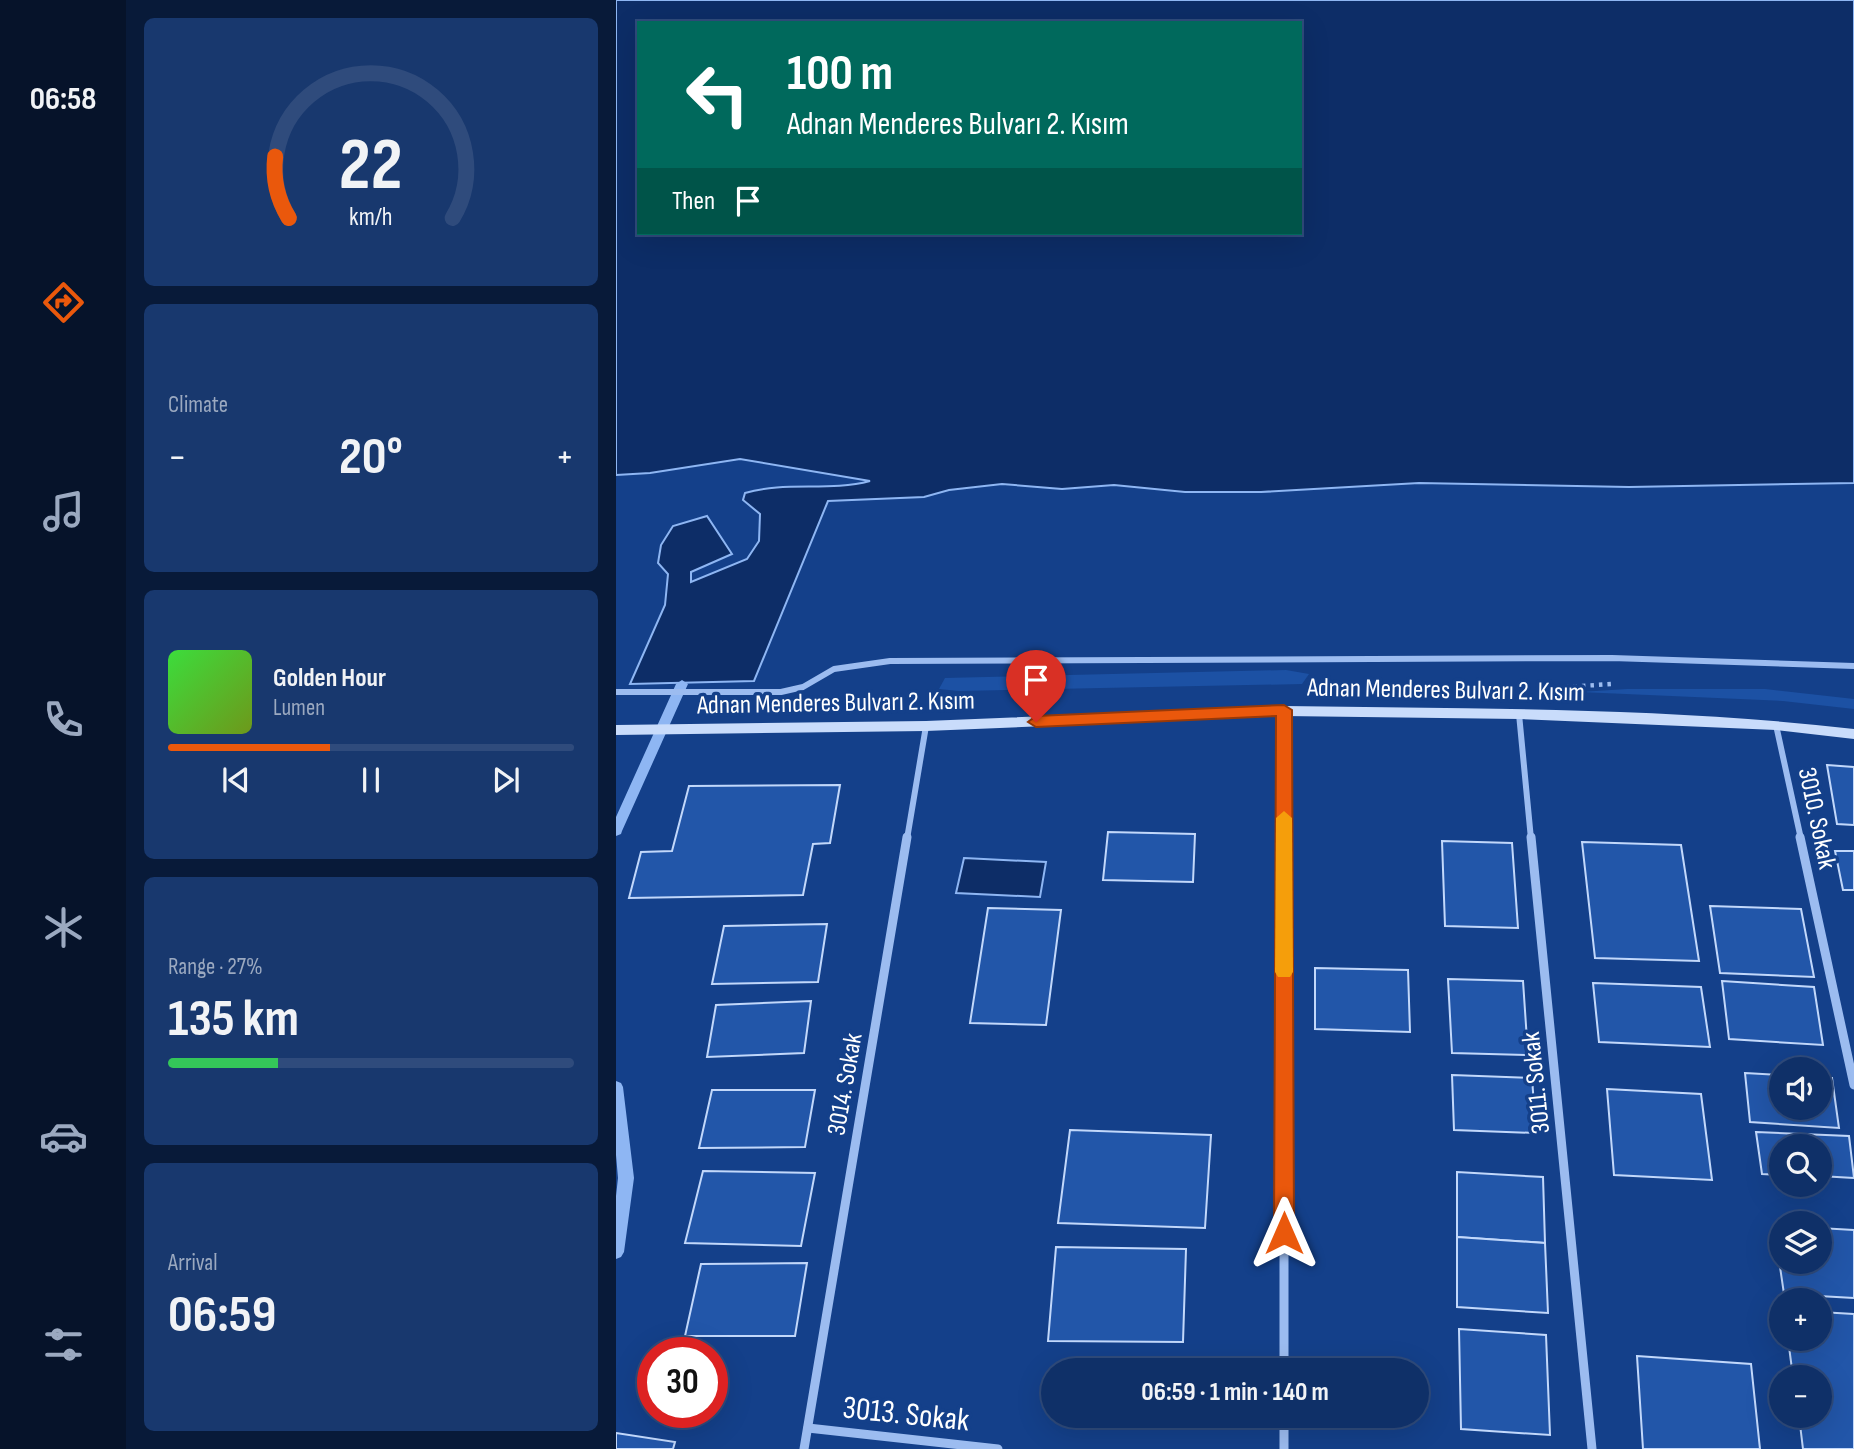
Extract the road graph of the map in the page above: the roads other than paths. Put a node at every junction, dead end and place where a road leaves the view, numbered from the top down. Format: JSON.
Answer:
{"nodes":[{"id":1,"x":1854,"y":666,"type":"edge"},
{"id":2,"x":616,"y":692,"type":"edge"},
{"id":3,"x":1284,"y":710,"type":"junction"},
{"id":4,"x":1519,"y":713,"type":"junction"},
{"id":5,"x":1776,"y":724,"type":"junction"},
{"id":6,"x":926,"y":726,"type":"junction"},
{"id":7,"x":616,"y":730,"type":"edge"},
{"id":8,"x":1854,"y":734,"type":"edge"},
{"id":9,"x":1854,"y":1085,"type":"edge"},
{"id":10,"x":1284,"y":1358,"type":"edge"},
{"id":11,"x":808,"y":1428,"type":"junction"},
{"id":12,"x":1284,"y":1428,"type":"edge"},
{"id":13,"x":804,"y":1449,"type":"edge"},
{"id":14,"x":998,"y":1449,"type":"edge"},
{"id":15,"x":1284,"y":1449,"type":"edge"},
{"id":16,"x":1592,"y":1449,"type":"edge"}],
"edges":[{"from":1,"to":2,"type":"street"},
{"from":3,"to":4,"type":"main road","name":"Adnan Menderes Bulvarı 2. Kısım"},
{"from":3,"to":6,"type":"main road","name":"Adnan Menderes Bulvarı 2. Kısım"},
{"from":3,"to":10,"type":"street"},
{"from":4,"to":5,"type":"main road","name":"Adnan Menderes Bulvarı 2. Kısım"},
{"from":4,"to":16,"type":"street","name":"3011. Sokak"},
{"from":5,"to":8,"type":"main road","name":"Adnan Menderes Bulvarı 2. Kısım"},
{"from":5,"to":9,"type":"street","name":"3010. Sokak"},
{"from":6,"to":7,"type":"main road","name":"Adnan Menderes Bulvarı 2. Kısım"},
{"from":6,"to":11,"type":"street","name":"3014. Sokak"},
{"from":11,"to":13,"type":"street","name":"3014. Sokak"},
{"from":11,"to":14,"type":"street","name":"3013. Sokak"},
{"from":12,"to":15,"type":"street"}]}
